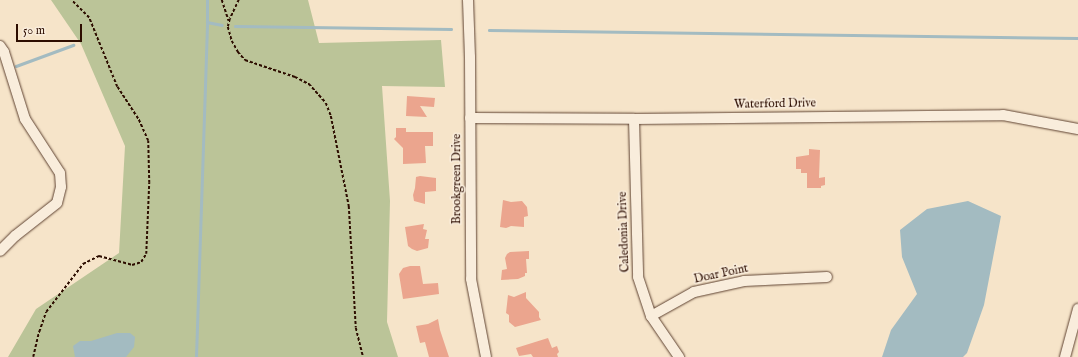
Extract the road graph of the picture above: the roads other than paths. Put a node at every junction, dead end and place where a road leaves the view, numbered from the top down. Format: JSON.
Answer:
{"nodes":[{"id":1,"x":468,"y":0,"type":"edge"},
{"id":2,"x":0,"y":46,"type":"edge"},
{"id":3,"x":470,"y":118,"type":"junction"},
{"id":4,"x":634,"y":119,"type":"junction"},
{"id":5,"x":1078,"y":129,"type":"edge"},
{"id":6,"x":0,"y":251,"type":"edge"},
{"id":7,"x":827,"y":277,"type":"dead end"},
{"id":8,"x":1078,"y":309,"type":"edge"},
{"id":9,"x":651,"y":316,"type":"junction"},
{"id":10,"x":486,"y":357,"type":"edge"},
{"id":11,"x":679,"y":357,"type":"edge"},
{"id":12,"x":1065,"y":357,"type":"edge"}],
"edges":[{"from":1,"to":3,"type":"street","name":"Brookgreen Drive"},
{"from":2,"to":6,"type":"street"},
{"from":3,"to":4,"type":"street","name":"Waterford Drive"},
{"from":3,"to":10,"type":"street","name":"Brookgreen Drive"},
{"from":4,"to":5,"type":"street","name":"Waterford Drive"},
{"from":4,"to":9,"type":"street","name":"Caledonia Drive"},
{"from":7,"to":9,"type":"street","name":"Doar Point"},
{"from":8,"to":12,"type":"street"},
{"from":9,"to":11,"type":"street","name":"Caledonia Drive"}]}
